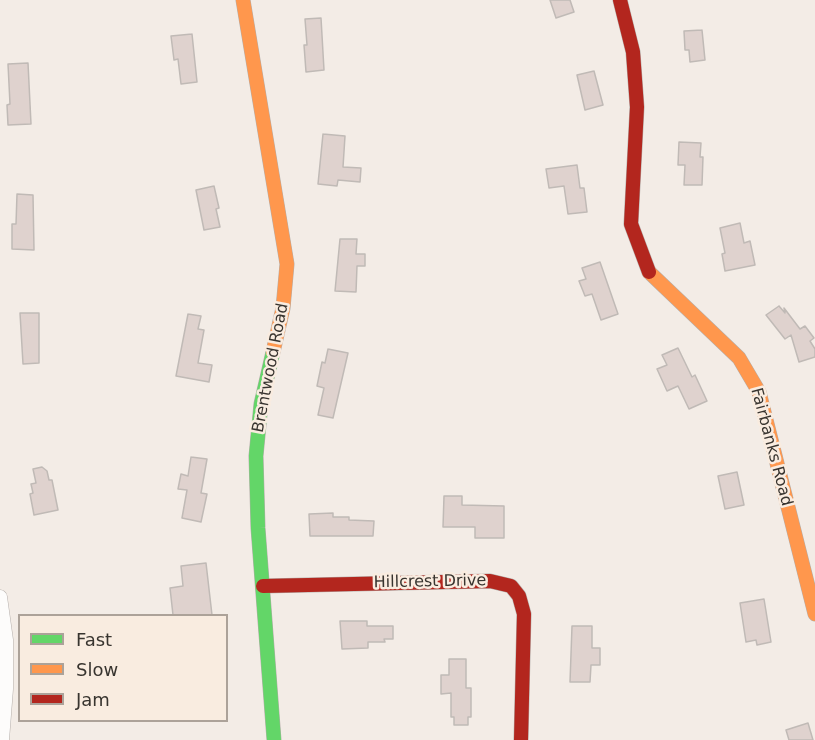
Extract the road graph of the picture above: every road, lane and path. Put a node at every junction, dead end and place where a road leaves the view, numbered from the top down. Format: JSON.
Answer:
{"nodes":[{"id":1,"x":243,"y":0,"type":"edge"},
{"id":2,"x":620,"y":0,"type":"edge"},
{"id":3,"x":262,"y":586,"type":"junction"},
{"id":4,"x":0,"y":597,"type":"edge"},
{"id":5,"x":815,"y":614,"type":"edge"},
{"id":6,"x":2,"y":740,"type":"edge"},
{"id":7,"x":274,"y":740,"type":"edge"},
{"id":8,"x":521,"y":740,"type":"edge"}],
"edges":[{"from":1,"to":3,"type":"street","name":"Brentwood Road"},
{"from":2,"to":5,"type":"street","name":"Fairbanks Road"},
{"from":3,"to":7,"type":"street","name":"Brentwood Road"},
{"from":3,"to":8,"type":"street","name":"Hillcrest Drive"},
{"from":4,"to":6,"type":"street"}]}
